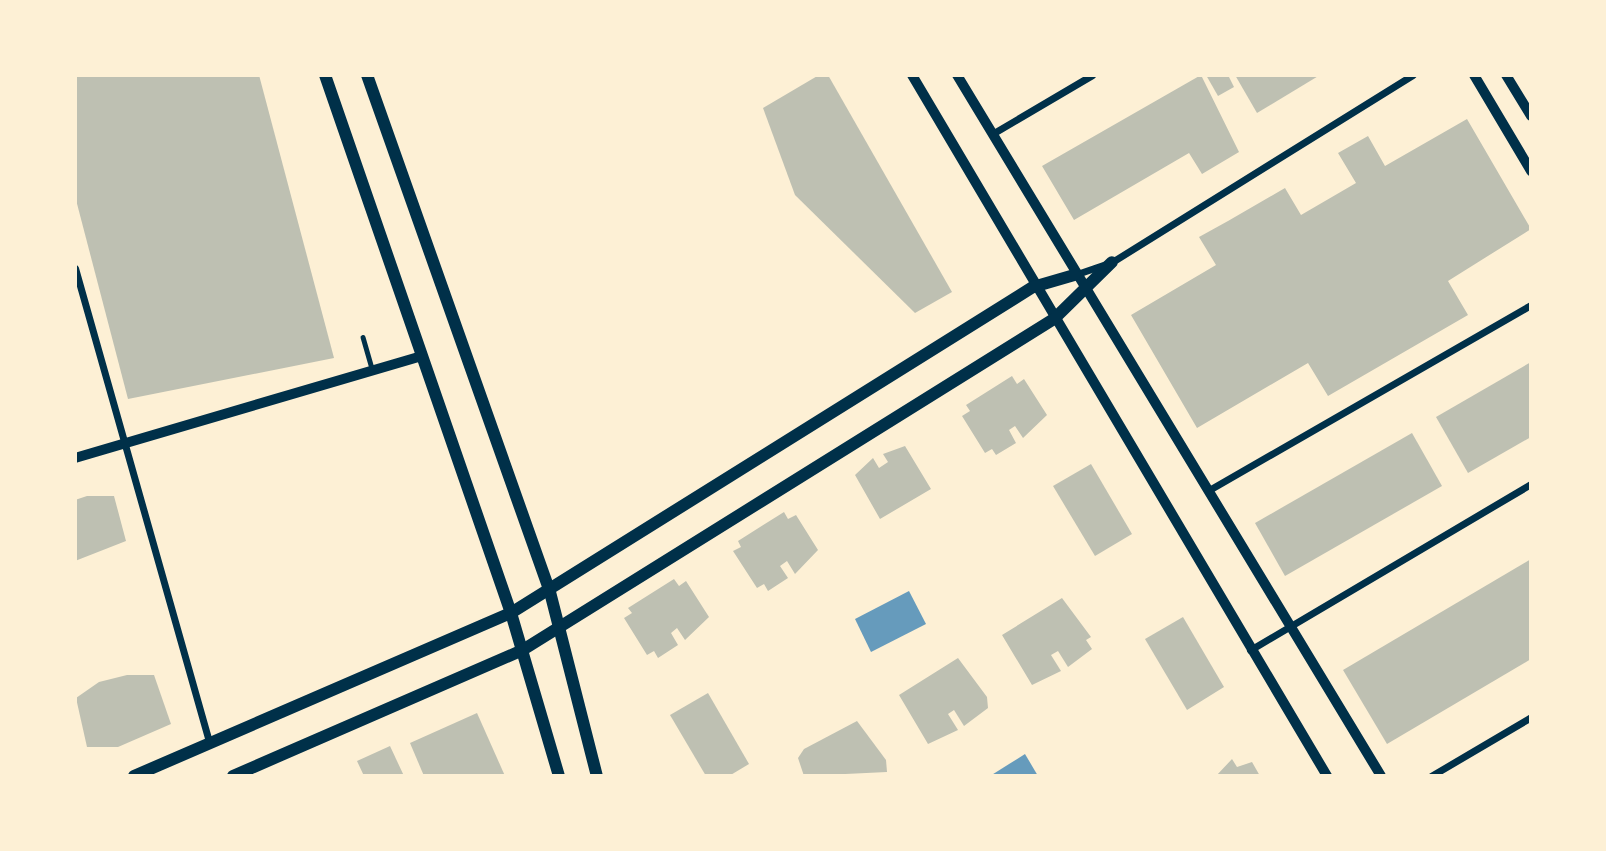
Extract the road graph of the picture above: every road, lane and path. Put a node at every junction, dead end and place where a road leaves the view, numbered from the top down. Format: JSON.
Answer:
{"nodes":[{"id":1,"x":325,"y":75,"type":"edge"},
{"id":2,"x":367,"y":75,"type":"edge"},
{"id":3,"x":912,"y":75,"type":"edge"},
{"id":4,"x":957,"y":75,"type":"edge"},
{"id":5,"x":1092,"y":75,"type":"edge"},
{"id":6,"x":1413,"y":75,"type":"edge"},
{"id":7,"x":1474,"y":75,"type":"edge"},
{"id":8,"x":1506,"y":75,"type":"edge"},
{"id":9,"x":1531,"y":116,"type":"edge"},
{"id":10,"x":992,"y":134,"type":"junction"},
{"id":11,"x":1531,"y":171,"type":"edge"},
{"id":12,"x":1112,"y":262,"type":"junction"},
{"id":13,"x":75,"y":268,"type":"edge"},
{"id":14,"x":1074,"y":275,"type":"junction"},
{"id":15,"x":1033,"y":287,"type":"junction"},
{"id":16,"x":1082,"y":291,"type":"junction"},
{"id":17,"x":1531,"y":305,"type":"edge"},
{"id":18,"x":1054,"y":319,"type":"junction"},
{"id":19,"x":363,"y":337,"type":"dead end"},
{"id":20,"x":418,"y":357,"type":"junction"},
{"id":21,"x":373,"y":371,"type":"junction"},
{"id":22,"x":124,"y":448,"type":"junction"},
{"id":23,"x":75,"y":458,"type":"edge"},
{"id":24,"x":1531,"y":484,"type":"edge"},
{"id":25,"x":1209,"y":490,"type":"junction"},
{"id":26,"x":550,"y":593,"type":"junction"},
{"id":27,"x":511,"y":613,"type":"junction"},
{"id":28,"x":559,"y":624,"type":"junction"},
{"id":29,"x":1290,"y":626,"type":"junction"},
{"id":30,"x":1250,"y":650,"type":"junction"},
{"id":31,"x":521,"y":651,"type":"junction"},
{"id":32,"x":1531,"y":717,"type":"edge"},
{"id":33,"x":209,"y":741,"type":"junction"},
{"id":34,"x":134,"y":776,"type":"edge"},
{"id":35,"x":233,"y":776,"type":"edge"},
{"id":36,"x":559,"y":776,"type":"edge"},
{"id":37,"x":597,"y":776,"type":"edge"},
{"id":38,"x":1327,"y":776,"type":"edge"},
{"id":39,"x":1381,"y":776,"type":"edge"},
{"id":40,"x":1431,"y":776,"type":"edge"}],
"edges":[{"from":1,"to":20,"type":"main road"},
{"from":2,"to":26,"type":"main road"},
{"from":3,"to":15,"type":"street"},
{"from":4,"to":10,"type":"street"},
{"from":5,"to":10,"type":"street"},
{"from":6,"to":12,"type":"street"},
{"from":7,"to":11,"type":"street"},
{"from":8,"to":9,"type":"street"},
{"from":10,"to":14,"type":"street"},
{"from":12,"to":14,"type":"street"},
{"from":12,"to":16,"type":"main road"},
{"from":13,"to":22,"type":"street"},
{"from":14,"to":15,"type":"main road"},
{"from":14,"to":16,"type":"street"},
{"from":15,"to":18,"type":"street"},
{"from":15,"to":26,"type":"main road"},
{"from":16,"to":18,"type":"main road"},
{"from":16,"to":25,"type":"street"},
{"from":17,"to":25,"type":"street"},
{"from":18,"to":28,"type":"main road"},
{"from":18,"to":30,"type":"street"},
{"from":19,"to":21,"type":"lane"},
{"from":20,"to":21,"type":"street"},
{"from":20,"to":27,"type":"main road"},
{"from":21,"to":22,"type":"street"},
{"from":22,"to":23,"type":"street"},
{"from":22,"to":33,"type":"street"},
{"from":24,"to":29,"type":"street"},
{"from":25,"to":29,"type":"street"},
{"from":26,"to":27,"type":"main road"},
{"from":26,"to":28,"type":"main road"},
{"from":27,"to":31,"type":"main road"},
{"from":27,"to":33,"type":"main road"},
{"from":28,"to":31,"type":"main road"},
{"from":28,"to":37,"type":"main road"},
{"from":29,"to":30,"type":"street"},
{"from":29,"to":39,"type":"street"},
{"from":30,"to":38,"type":"street"},
{"from":31,"to":35,"type":"main road"},
{"from":31,"to":36,"type":"main road"},
{"from":32,"to":40,"type":"street"},
{"from":33,"to":34,"type":"main road"}]}
